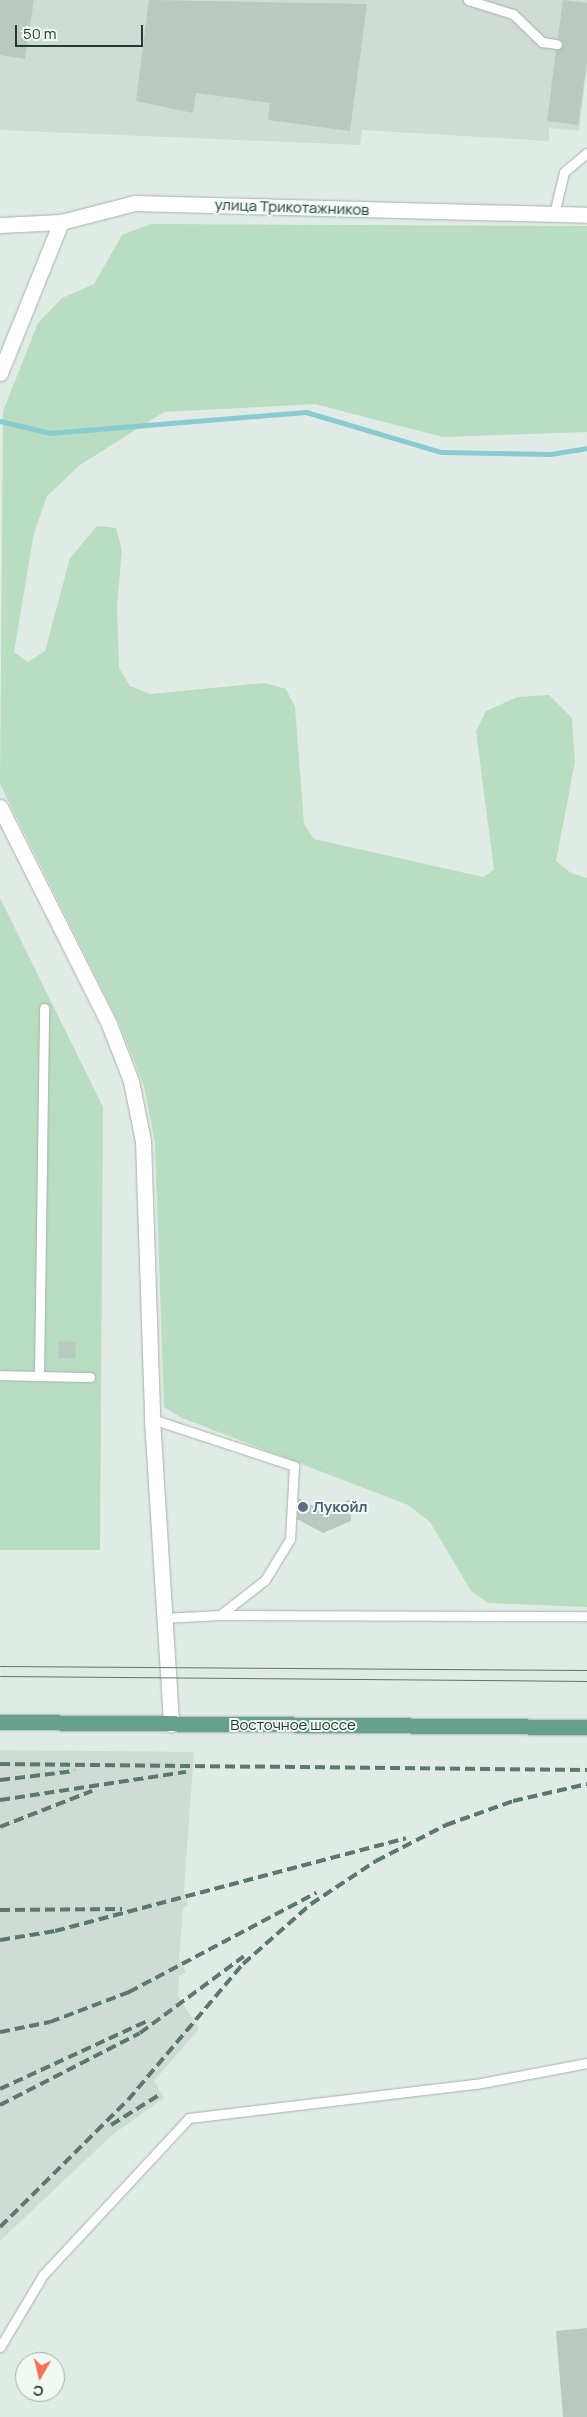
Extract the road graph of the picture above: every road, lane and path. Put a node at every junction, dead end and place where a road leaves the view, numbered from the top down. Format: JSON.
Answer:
{"nodes":[{"id":1,"x":468,"y":0,"type":"edge"},
{"id":2,"x":557,"y":44,"type":"dead end"},
{"id":3,"x":587,"y":153,"type":"edge"},
{"id":4,"x":554,"y":214,"type":"junction"},
{"id":5,"x":587,"y":215,"type":"edge"},
{"id":6,"x":60,"y":222,"type":"junction"},
{"id":7,"x":0,"y":225,"type":"edge"},
{"id":8,"x":0,"y":372,"type":"edge"},
{"id":9,"x":0,"y":807,"type":"edge"},
{"id":10,"x":44,"y":1008,"type":"dead end"},
{"id":11,"x":0,"y":1375,"type":"edge"},
{"id":12,"x":40,"y":1376,"type":"junction"},
{"id":13,"x":90,"y":1377,"type":"dead end"},
{"id":14,"x":152,"y":1419,"type":"junction"},
{"id":15,"x":220,"y":1615,"type":"junction"},
{"id":16,"x":587,"y":1616,"type":"edge"},
{"id":17,"x":164,"y":1618,"type":"junction"},
{"id":18,"x":0,"y":1722,"type":"edge"},
{"id":19,"x":171,"y":1724,"type":"junction"},
{"id":20,"x":587,"y":1727,"type":"edge"},
{"id":21,"x":587,"y":2063,"type":"edge"},
{"id":22,"x":0,"y":2347,"type":"edge"}],
"edges":[{"from":1,"to":2,"type":"lane"},
{"from":3,"to":4,"type":"lane"},
{"from":4,"to":5,"type":"street","name":"улица Трикотажников"},
{"from":4,"to":6,"type":"street","name":"улица Трикотажников"},
{"from":6,"to":7,"type":"street","name":"улица Трикотажников"},
{"from":6,"to":8,"type":"street"},
{"from":9,"to":14,"type":"street"},
{"from":10,"to":12,"type":"lane"},
{"from":11,"to":12,"type":"lane"},
{"from":12,"to":13,"type":"lane"},
{"from":14,"to":15,"type":"lane"},
{"from":14,"to":17,"type":"street"},
{"from":15,"to":16,"type":"lane"},
{"from":15,"to":17,"type":"lane"},
{"from":17,"to":19,"type":"street"},
{"from":18,"to":19,"type":"main road","name":"Восточное шоссе"},
{"from":19,"to":20,"type":"main road","name":"Восточное шоссе"},
{"from":21,"to":22,"type":"lane"}]}
